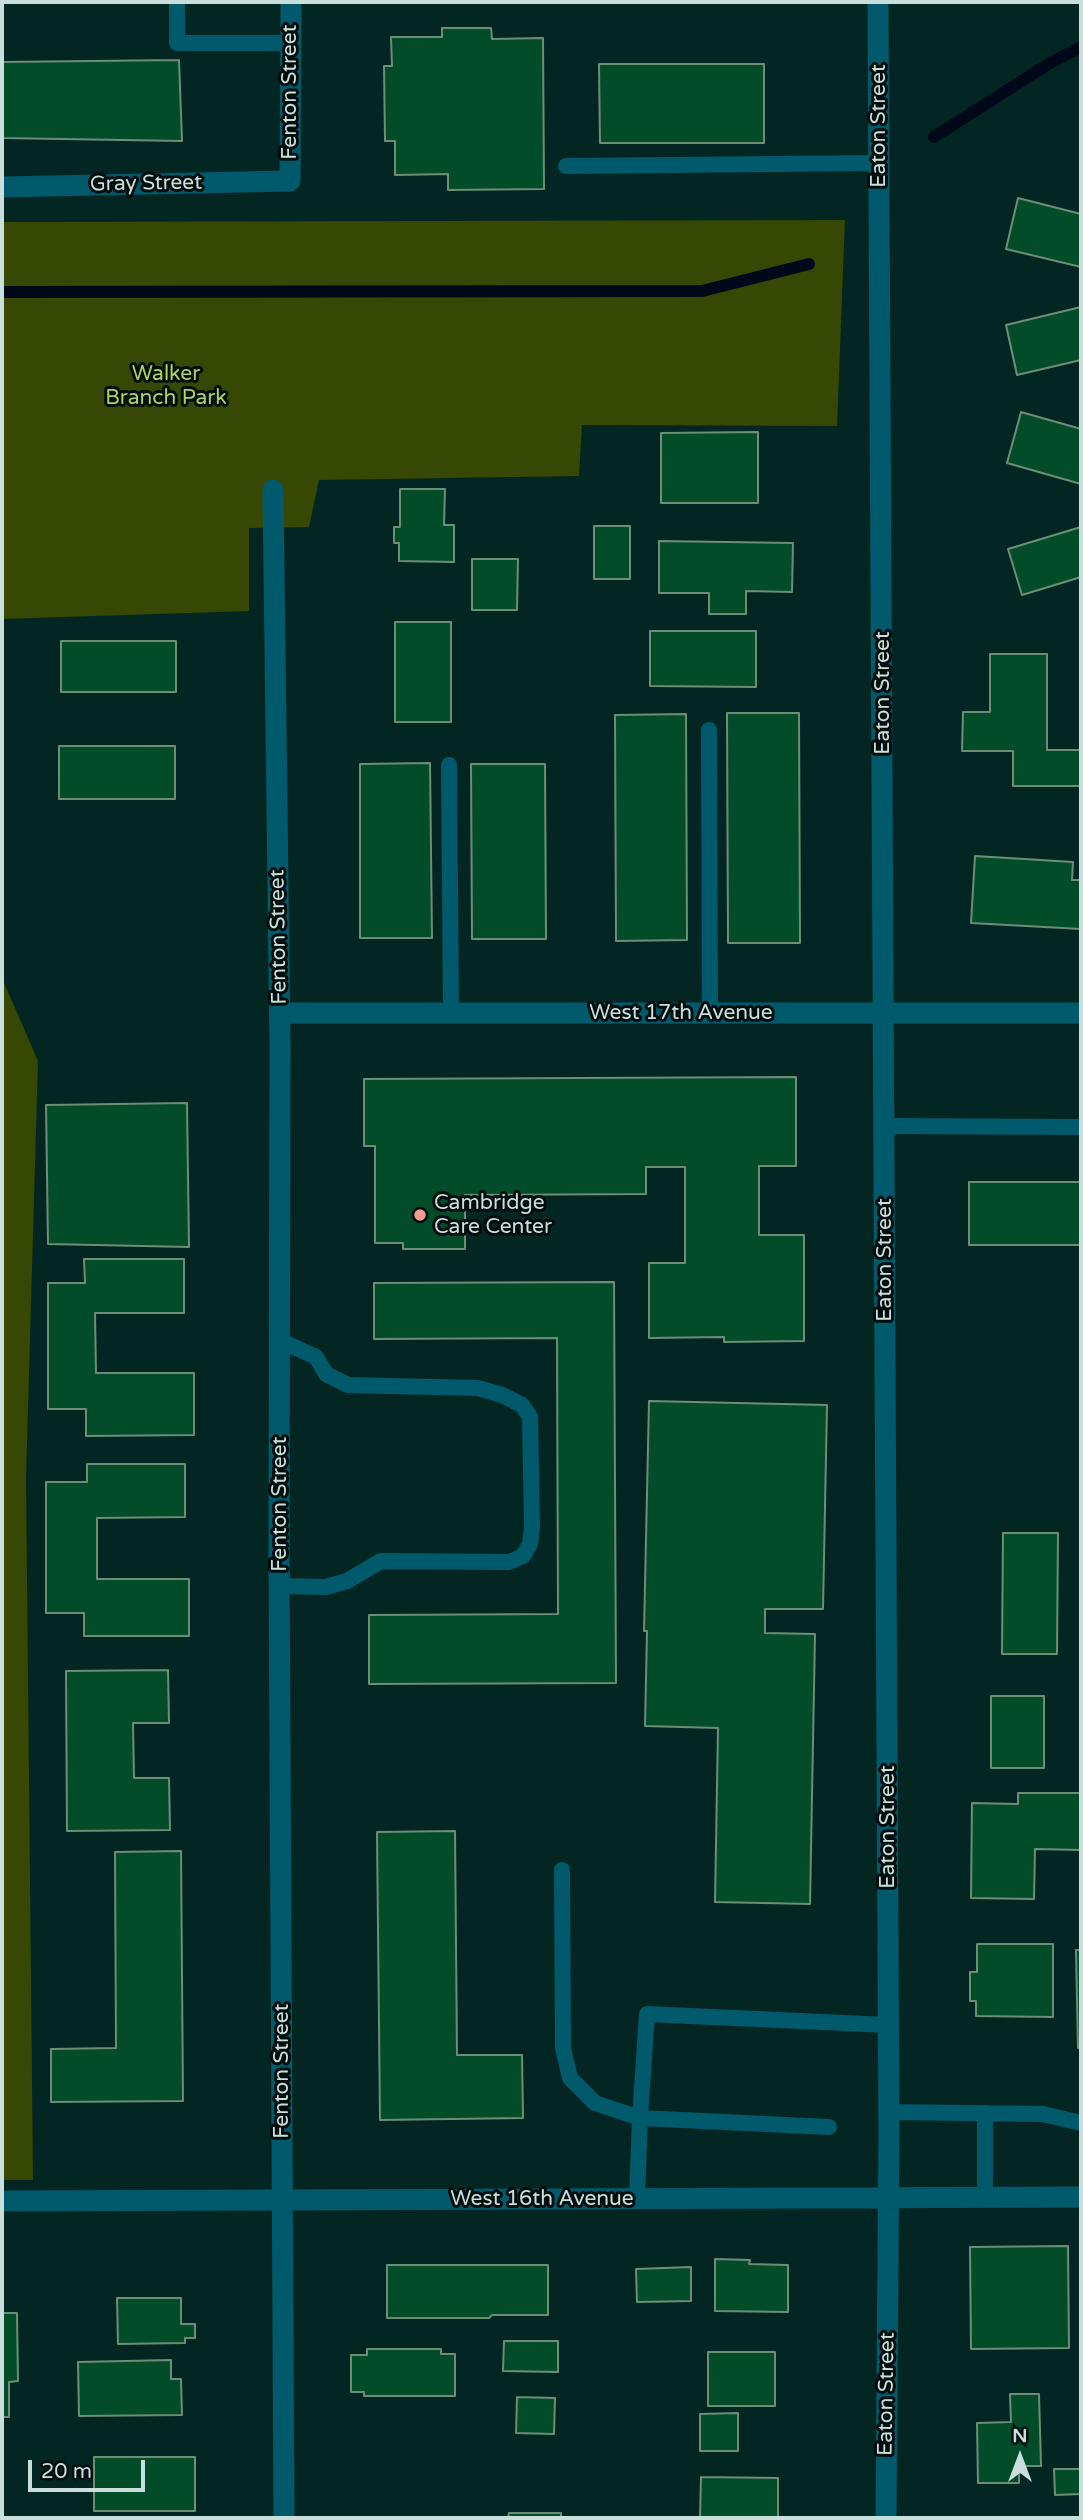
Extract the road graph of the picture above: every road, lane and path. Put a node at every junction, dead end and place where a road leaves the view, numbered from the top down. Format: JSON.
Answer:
{"nodes":[{"id":1,"x":177,"y":2,"type":"edge"},
{"id":2,"x":291,"y":2,"type":"edge"},
{"id":3,"x":878,"y":2,"type":"edge"},
{"id":4,"x":290,"y":43,"type":"junction"},
{"id":5,"x":879,"y":163,"type":"junction"},
{"id":6,"x":566,"y":166,"type":"dead end"},
{"id":7,"x":290,"y":181,"type":"joint"},
{"id":8,"x":2,"y":187,"type":"edge"},
{"id":9,"x":273,"y":490,"type":"dead end"},
{"id":10,"x":709,"y":730,"type":"dead end"},
{"id":11,"x":449,"y":765,"type":"dead end"},
{"id":12,"x":280,"y":1013,"type":"junction"},
{"id":13,"x":451,"y":1013,"type":"junction"},
{"id":14,"x":710,"y":1013,"type":"junction"},
{"id":15,"x":884,"y":1013,"type":"junction"},
{"id":16,"x":1081,"y":1013,"type":"edge"},
{"id":17,"x":885,"y":1126,"type":"junction"},
{"id":18,"x":1081,"y":1127,"type":"edge"},
{"id":19,"x":281,"y":1341,"type":"junction"},
{"id":20,"x":279,"y":1586,"type":"junction"},
{"id":21,"x":562,"y":1870,"type":"dead end"},
{"id":22,"x":888,"y":2025,"type":"junction"},
{"id":23,"x":888,"y":2112,"type":"junction"},
{"id":24,"x":985,"y":2113,"type":"junction"},
{"id":25,"x":639,"y":2118,"type":"junction"},
{"id":26,"x":1081,"y":2123,"type":"edge"},
{"id":27,"x":829,"y":2127,"type":"dead end"},
{"id":28,"x":1081,"y":2197,"type":"edge"},
{"id":29,"x":985,"y":2198,"type":"junction"},
{"id":30,"x":282,"y":2199,"type":"junction"},
{"id":31,"x":638,"y":2199,"type":"junction"},
{"id":32,"x":889,"y":2199,"type":"junction"},
{"id":33,"x":2,"y":2201,"type":"edge"},
{"id":34,"x":284,"y":2518,"type":"edge"},
{"id":35,"x":886,"y":2518,"type":"edge"}],
"edges":[{"from":1,"to":4,"type":"lane"},
{"from":2,"to":4,"type":"street","name":"Fenton Street"},
{"from":3,"to":5,"type":"street","name":"Eaton Street"},
{"from":4,"to":7,"type":"street","name":"Fenton Street"},
{"from":5,"to":6,"type":"lane"},
{"from":5,"to":15,"type":"street","name":"Eaton Street"},
{"from":7,"to":8,"type":"street","name":"Gray Street"},
{"from":9,"to":12,"type":"street","name":"Fenton Street"},
{"from":10,"to":14,"type":"lane"},
{"from":11,"to":13,"type":"lane"},
{"from":12,"to":13,"type":"street","name":"West 17th Avenue"},
{"from":12,"to":19,"type":"street","name":"Fenton Street"},
{"from":13,"to":14,"type":"street","name":"West 17th Avenue"},
{"from":14,"to":15,"type":"street","name":"West 17th Avenue"},
{"from":15,"to":16,"type":"street","name":"West 17th Avenue"},
{"from":15,"to":17,"type":"street","name":"Eaton Street"},
{"from":17,"to":18,"type":"lane"},
{"from":17,"to":22,"type":"street","name":"Eaton Street"},
{"from":19,"to":20,"type":"street","name":"Fenton Street"},
{"from":19,"to":20,"type":"lane"},
{"from":20,"to":30,"type":"street","name":"Fenton Street"},
{"from":21,"to":25,"type":"lane"},
{"from":22,"to":23,"type":"street","name":"Eaton Street"},
{"from":22,"to":25,"type":"lane"},
{"from":23,"to":24,"type":"lane"},
{"from":23,"to":32,"type":"street","name":"Eaton Street"},
{"from":24,"to":26,"type":"lane"},
{"from":24,"to":29,"type":"lane"},
{"from":25,"to":27,"type":"lane"},
{"from":25,"to":31,"type":"lane"},
{"from":28,"to":29,"type":"street","name":"West 16th Avenue"},
{"from":29,"to":32,"type":"street","name":"West 16th Avenue"},
{"from":30,"to":31,"type":"street","name":"West 16th Avenue"},
{"from":30,"to":33,"type":"street","name":"West 16th Avenue"},
{"from":30,"to":34,"type":"street","name":"Fenton Street"},
{"from":31,"to":32,"type":"street","name":"West 16th Avenue"},
{"from":32,"to":35,"type":"street","name":"Eaton Street"}]}
